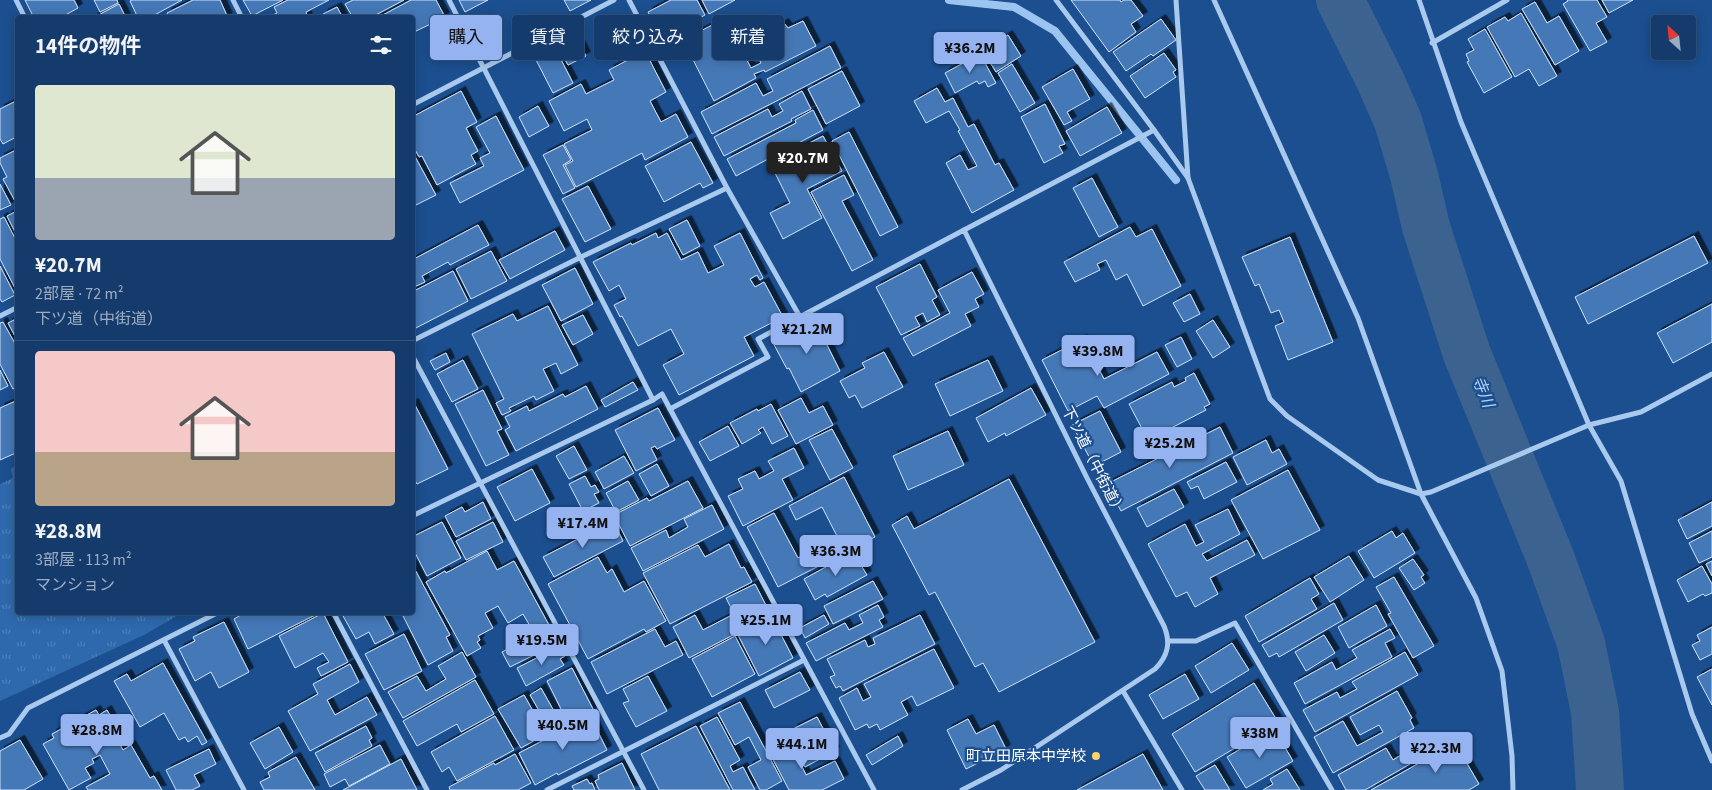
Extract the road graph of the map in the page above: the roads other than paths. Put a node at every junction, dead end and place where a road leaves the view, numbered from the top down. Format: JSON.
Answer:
{"nodes":[{"id":1,"x":16,"y":0,"type":"edge"},
{"id":2,"x":233,"y":0,"type":"edge"},
{"id":3,"x":449,"y":0,"type":"edge"},
{"id":4,"x":614,"y":0,"type":"edge"},
{"id":5,"x":629,"y":0,"type":"edge"},
{"id":6,"x":1056,"y":0,"type":"edge"},
{"id":7,"x":1176,"y":0,"type":"edge"},
{"id":8,"x":1214,"y":0,"type":"edge"},
{"id":9,"x":1419,"y":0,"type":"edge"},
{"id":10,"x":1507,"y":0,"type":"edge"},
{"id":11,"x":24,"y":15,"type":"edge"},
{"id":12,"x":240,"y":15,"type":"edge"},
{"id":13,"x":1432,"y":43,"type":"junction"},
{"id":14,"x":485,"y":68,"type":"junction"},
{"id":15,"x":415,"y":103,"type":"edge"},
{"id":16,"x":1154,"y":130,"type":"junction"},
{"id":17,"x":1188,"y":178,"type":"junction"},
{"id":18,"x":727,"y":188,"type":"junction"},
{"id":19,"x":964,"y":230,"type":"junction"},
{"id":20,"x":581,"y":257,"type":"junction"},
{"id":21,"x":15,"y":308,"type":"edge"},
{"id":22,"x":0,"y":316,"type":"edge"},
{"id":23,"x":800,"y":317,"type":"junction"},
{"id":24,"x":415,"y":340,"type":"edge"},
{"id":25,"x":415,"y":361,"type":"edge"},
{"id":26,"x":1712,"y":374,"type":"edge"},
{"id":27,"x":653,"y":400,"type":"junction"},
{"id":28,"x":670,"y":409,"type":"junction"},
{"id":29,"x":1589,"y":425,"type":"junction"},
{"id":30,"x":480,"y":483,"type":"junction"},
{"id":31,"x":1421,"y":494,"type":"junction"},
{"id":32,"x":415,"y":515,"type":"edge"},
{"id":33,"x":213,"y":615,"type":"edge"},
{"id":34,"x":335,"y":615,"type":"edge"},
{"id":35,"x":164,"y":640,"type":"junction"},
{"id":36,"x":1169,"y":641,"type":"junction"},
{"id":37,"x":804,"y":660,"type":"junction"},
{"id":38,"x":1123,"y":691,"type":"junction"},
{"id":39,"x":0,"y":738,"type":"edge"},
{"id":40,"x":624,"y":752,"type":"junction"},
{"id":41,"x":1712,"y":762,"type":"edge"},
{"id":42,"x":244,"y":790,"type":"edge"},
{"id":43,"x":427,"y":790,"type":"edge"},
{"id":44,"x":547,"y":790,"type":"edge"},
{"id":45,"x":644,"y":790,"type":"edge"},
{"id":46,"x":874,"y":790,"type":"edge"},
{"id":47,"x":962,"y":790,"type":"edge"},
{"id":48,"x":1182,"y":790,"type":"edge"},
{"id":49,"x":1332,"y":790,"type":"edge"},
{"id":50,"x":1513,"y":790,"type":"edge"}],
"edges":[{"from":1,"to":11,"type":"street"},
{"from":2,"to":12,"type":"street"},
{"from":3,"to":14,"type":"street"},
{"from":4,"to":14,"type":"street"},
{"from":5,"to":18,"type":"street"},
{"from":6,"to":16,"type":"street"},
{"from":7,"to":17,"type":"street"},
{"from":8,"to":31,"type":"street"},
{"from":9,"to":13,"type":"street"},
{"from":10,"to":13,"type":"street"},
{"from":13,"to":29,"type":"street"},
{"from":14,"to":15,"type":"street"},
{"from":14,"to":20,"type":"street"},
{"from":16,"to":17,"type":"street"},
{"from":16,"to":19,"type":"street"},
{"from":17,"to":31,"type":"street"},
{"from":18,"to":20,"type":"street"},
{"from":18,"to":23,"type":"street"},
{"from":19,"to":23,"type":"street"},
{"from":19,"to":36,"type":"street","name":"下ツ道（中街道）"},
{"from":20,"to":24,"type":"street"},
{"from":20,"to":27,"type":"street"},
{"from":21,"to":22,"type":"street"},
{"from":23,"to":28,"type":"street"},
{"from":25,"to":30,"type":"street"},
{"from":26,"to":29,"type":"street"},
{"from":27,"to":28,"type":"street"},
{"from":27,"to":30,"type":"street"},
{"from":28,"to":37,"type":"street"},
{"from":29,"to":31,"type":"street"},
{"from":29,"to":41,"type":"street"},
{"from":30,"to":32,"type":"street"},
{"from":30,"to":40,"type":"street"},
{"from":31,"to":50,"type":"street"},
{"from":33,"to":35,"type":"street"},
{"from":34,"to":43,"type":"street"},
{"from":35,"to":39,"type":"street"},
{"from":35,"to":42,"type":"street"},
{"from":36,"to":38,"type":"street"},
{"from":36,"to":49,"type":"street"},
{"from":37,"to":40,"type":"street"},
{"from":37,"to":46,"type":"street"},
{"from":38,"to":47,"type":"street"},
{"from":38,"to":48,"type":"street"},
{"from":40,"to":44,"type":"street"},
{"from":40,"to":45,"type":"street"}]}
